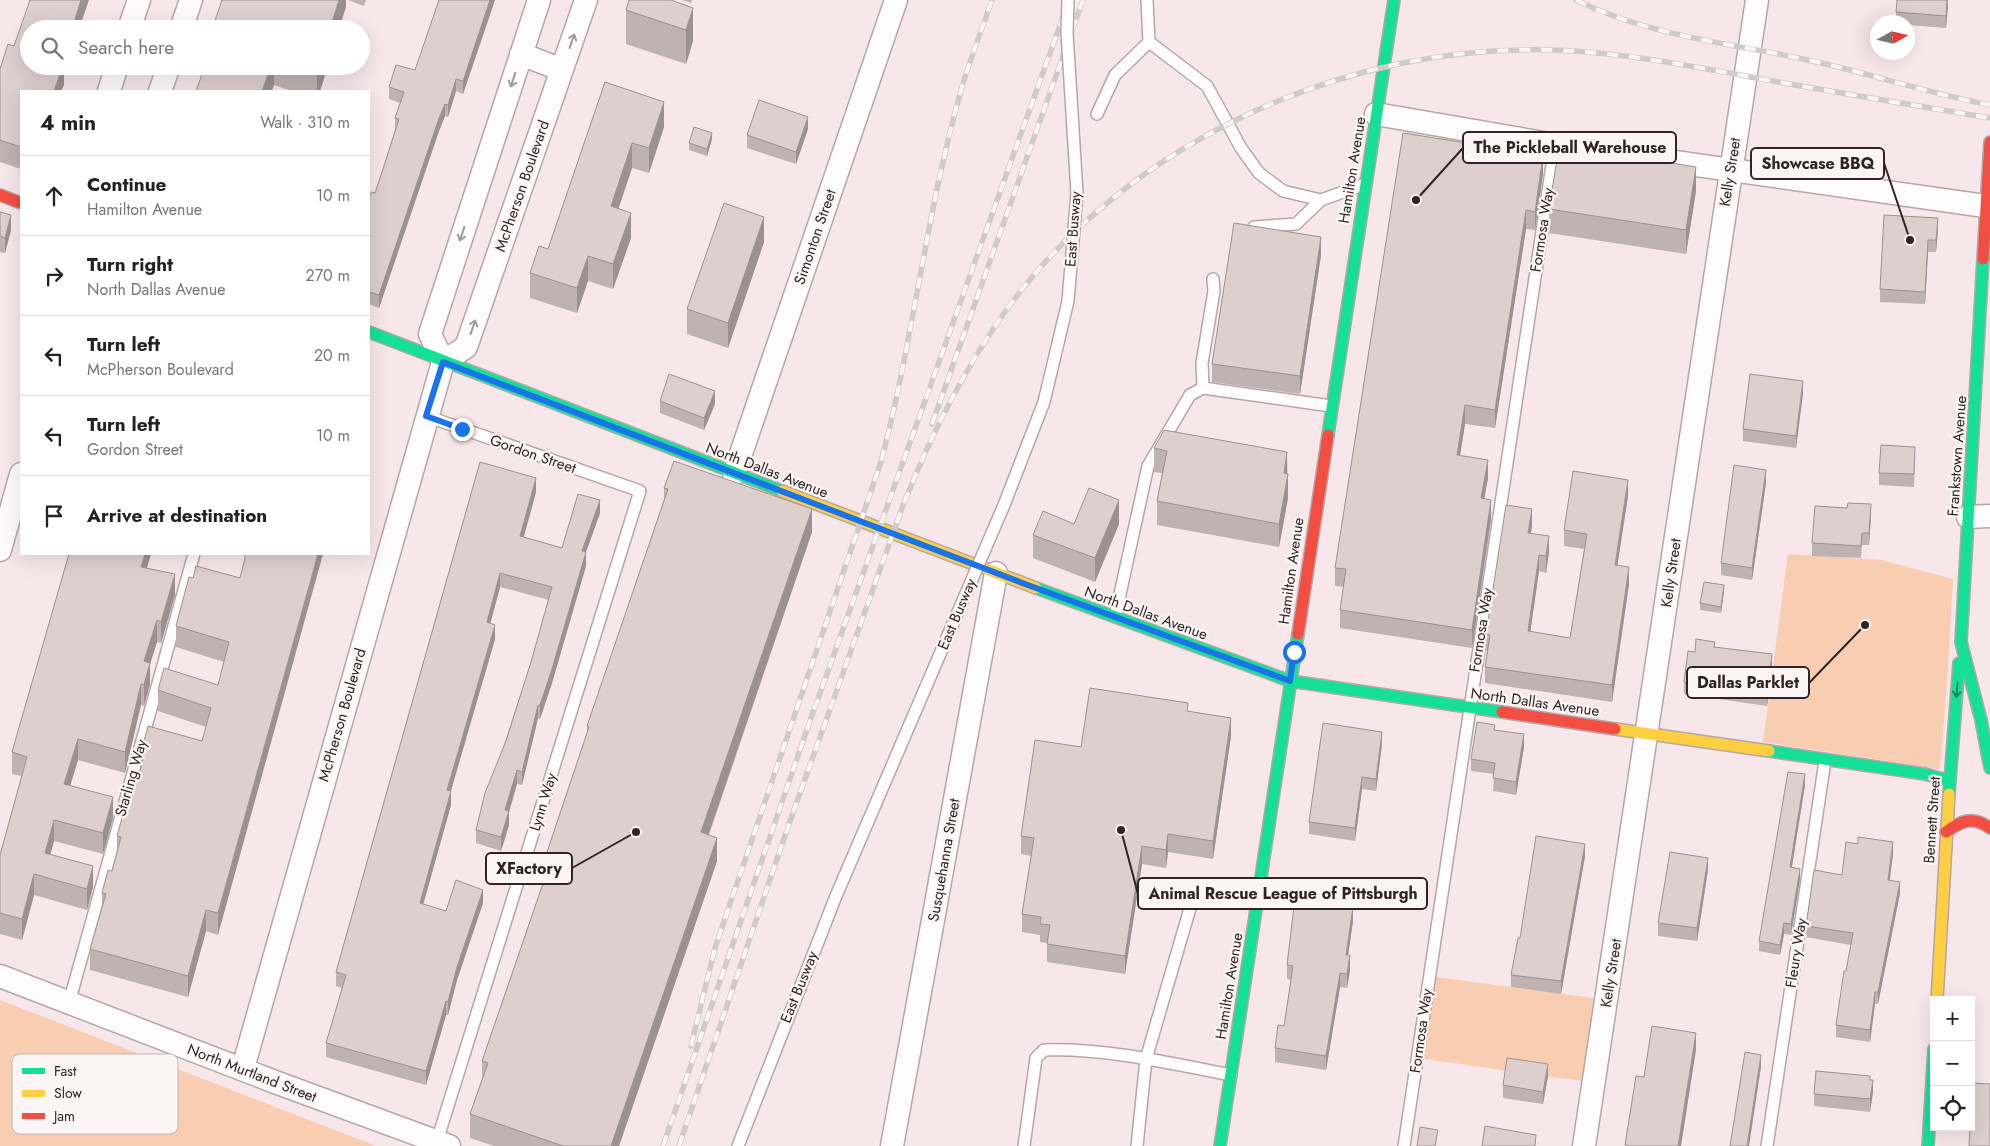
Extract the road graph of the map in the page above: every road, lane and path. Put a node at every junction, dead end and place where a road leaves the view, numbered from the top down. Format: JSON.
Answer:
{"nodes":[{"id":1,"x":139,"y":0,"type":"edge"},
{"id":2,"x":191,"y":0,"type":"edge"},
{"id":3,"x":539,"y":0,"type":"edge"},
{"id":4,"x":586,"y":0,"type":"edge"},
{"id":5,"x":896,"y":0,"type":"edge"},
{"id":6,"x":1068,"y":0,"type":"edge"},
{"id":7,"x":1147,"y":0,"type":"edge"},
{"id":8,"x":1394,"y":0,"type":"edge"},
{"id":9,"x":1757,"y":0,"type":"edge"},
{"id":10,"x":132,"y":20,"type":"edge"},
{"id":11,"x":184,"y":20,"type":"edge"},
{"id":12,"x":1149,"y":42,"type":"junction"},
{"id":13,"x":521,"y":54,"type":"junction"},
{"id":14,"x":562,"y":70,"type":"junction"},
{"id":15,"x":114,"y":75,"type":"edge"},
{"id":16,"x":166,"y":75,"type":"edge"},
{"id":17,"x":109,"y":90,"type":"edge"},
{"id":18,"x":160,"y":90,"type":"edge"},
{"id":19,"x":1097,"y":114,"type":"dead end"},
{"id":20,"x":1376,"y":114,"type":"junction"},
{"id":21,"x":1990,"y":142,"type":"edge"},
{"id":22,"x":1556,"y":144,"type":"junction"},
{"id":23,"x":1730,"y":169,"type":"junction"},
{"id":24,"x":1365,"y":184,"type":"junction"},
{"id":25,"x":0,"y":195,"type":"edge"},
{"id":26,"x":1321,"y":200,"type":"junction"},
{"id":27,"x":20,"y":203,"type":"edge"},
{"id":28,"x":1985,"y":206,"type":"junction"},
{"id":29,"x":1254,"y":227,"type":"edge"},
{"id":30,"x":1214,"y":279,"type":"dead end"},
{"id":31,"x":1985,"y":325,"type":"edge"},
{"id":32,"x":370,"y":332,"type":"edge"},
{"id":33,"x":443,"y":362,"type":"junction"},
{"id":34,"x":1203,"y":388,"type":"junction"},
{"id":35,"x":1331,"y":406,"type":"junction"},
{"id":36,"x":426,"y":416,"type":"junction"},
{"id":37,"x":734,"y":474,"type":"junction"},
{"id":38,"x":20,"y":478,"type":"edge"},
{"id":39,"x":640,"y":491,"type":"joint"},
{"id":40,"x":1979,"y":516,"type":"edge"},
{"id":41,"x":0,"y":550,"type":"edge"},
{"id":42,"x":194,"y":555,"type":"edge"},
{"id":43,"x":996,"y":573,"type":"junction"},
{"id":44,"x":1115,"y":618,"type":"junction"},
{"id":45,"x":1961,"y":642,"type":"junction"},
{"id":46,"x":1290,"y":681,"type":"junction"},
{"id":47,"x":1469,"y":708,"type":"junction"},
{"id":48,"x":1985,"y":720,"type":"edge"},
{"id":49,"x":1647,"y":732,"type":"junction"},
{"id":50,"x":1825,"y":761,"type":"junction"},
{"id":51,"x":1987,"y":768,"type":"edge"},
{"id":52,"x":1966,"y":775,"type":"dead end"},
{"id":53,"x":1950,"y":781,"type":"junction"},
{"id":54,"x":1990,"y":828,"type":"edge"},
{"id":55,"x":1946,"y":832,"type":"junction"},
{"id":56,"x":1193,"y":898,"type":"dead end"},
{"id":57,"x":0,"y":976,"type":"edge"},
{"id":58,"x":1937,"y":996,"type":"edge"},
{"id":59,"x":69,"y":1002,"type":"junction"},
{"id":60,"x":1146,"y":1059,"type":"junction"},
{"id":61,"x":243,"y":1068,"type":"junction"},
{"id":62,"x":1231,"y":1075,"type":"junction"},
{"id":63,"x":1932,"y":1086,"type":"edge"},
{"id":64,"x":443,"y":1144,"type":"edge"},
{"id":65,"x":738,"y":1146,"type":"edge"},
{"id":66,"x":892,"y":1146,"type":"edge"},
{"id":67,"x":1024,"y":1146,"type":"edge"},
{"id":68,"x":1137,"y":1146,"type":"edge"},
{"id":69,"x":1220,"y":1146,"type":"edge"},
{"id":70,"x":1404,"y":1146,"type":"edge"},
{"id":71,"x":1584,"y":1146,"type":"edge"},
{"id":72,"x":1767,"y":1146,"type":"edge"},
{"id":73,"x":1928,"y":1146,"type":"edge"}],
"edges":[{"from":1,"to":10,"type":"street"},
{"from":2,"to":11,"type":"street"},
{"from":3,"to":13,"type":"street"},
{"from":14,"to":4,"type":"street","name":"McPherson Boulevard","one_way":true},
{"from":5,"to":37,"type":"street","name":"Simonton Street"},
{"from":6,"to":65,"type":"lane","name":"East Busway","bridge":true},
{"from":7,"to":12,"type":"lane"},
{"from":8,"to":20,"type":"main road","name":"Hamilton Avenue"},
{"from":9,"to":23,"type":"street","name":"Kelly Street"},
{"from":12,"to":19,"type":"lane"},
{"from":12,"to":26,"type":"lane"},
{"from":13,"to":14,"type":"street"},
{"from":13,"to":33,"type":"street","one_way":true},
{"from":33,"to":14,"type":"street","name":"McPherson Boulevard","one_way":true},
{"from":15,"to":17,"type":"street"},
{"from":16,"to":18,"type":"street"},
{"from":20,"to":22,"type":"street"},
{"from":20,"to":24,"type":"main road","name":"Hamilton Avenue"},
{"from":21,"to":28,"type":"main road","name":"Frankstown Avenue"},
{"from":22,"to":23,"type":"street"},
{"from":22,"to":47,"type":"lane","name":"Formosa Way"},
{"from":23,"to":28,"type":"street"},
{"from":23,"to":49,"type":"street","name":"Kelly Street"},
{"from":24,"to":26,"type":"lane"},
{"from":24,"to":35,"type":"main road","name":"Hamilton Avenue"},
{"from":25,"to":27,"type":"main road"},
{"from":26,"to":29,"type":"lane"},
{"from":28,"to":31,"type":"main road","name":"Frankstown Avenue"},
{"from":30,"to":34,"type":"lane"},
{"from":31,"to":40,"type":"main road","name":"Frankstown Avenue"},
{"from":32,"to":33,"type":"main road","name":"North Dallas Avenue"},
{"from":33,"to":36,"type":"street","name":"McPherson Boulevard"},
{"from":33,"to":37,"type":"main road","name":"North Dallas Avenue"},
{"from":34,"to":35,"type":"lane"},
{"from":34,"to":44,"type":"lane"},
{"from":35,"to":46,"type":"main road","name":"Hamilton Avenue"},
{"from":36,"to":39,"type":"lane","name":"Gordon Street"},
{"from":36,"to":61,"type":"street","name":"McPherson Boulevard"},
{"from":37,"to":43,"type":"main road","name":"North Dallas Avenue"},
{"from":38,"to":41,"type":"street"},
{"from":39,"to":64,"type":"lane","name":"Lynn Way"},
{"from":40,"to":45,"type":"main road","name":"Frankstown Avenue"},
{"from":42,"to":59,"type":"lane","name":"Starling Way"},
{"from":43,"to":44,"type":"main road","name":"North Dallas Avenue"},
{"from":43,"to":66,"type":"street","name":"Susquehanna Street"},
{"from":44,"to":46,"type":"main road","name":"North Dallas Avenue"},
{"from":45,"to":48,"type":"main road","name":"Frankstown Avenue"},
{"from":45,"to":53,"type":"main road","name":"Bennett Street","one_way":true},
{"from":46,"to":47,"type":"main road","name":"North Dallas Avenue"},
{"from":46,"to":62,"type":"main road","name":"Hamilton Avenue"},
{"from":47,"to":49,"type":"main road","name":"North Dallas Avenue"},
{"from":47,"to":70,"type":"lane","name":"Formosa Way"},
{"from":48,"to":51,"type":"main road","name":"Frankstown Avenue"},
{"from":49,"to":50,"type":"main road","name":"North Dallas Avenue"},
{"from":49,"to":71,"type":"street","name":"Kelly Street"},
{"from":50,"to":53,"type":"main road","name":"North Dallas Avenue"},
{"from":50,"to":72,"type":"lane","name":"Fleury Way"},
{"from":52,"to":53,"type":"main road"},
{"from":53,"to":55,"type":"main road","name":"Bennett Street"},
{"from":54,"to":55,"type":"main road"},
{"from":55,"to":58,"type":"main road","name":"Bennett Street"},
{"from":56,"to":60,"type":"lane"},
{"from":57,"to":59,"type":"street","name":"North Murtland Street"},
{"from":59,"to":61,"type":"street","name":"North Murtland Street"},
{"from":60,"to":62,"type":"lane"},
{"from":60,"to":67,"type":"lane"},
{"from":60,"to":68,"type":"lane"},
{"from":61,"to":64,"type":"street","name":"North Murtland Street"},
{"from":62,"to":69,"type":"main road","name":"Hamilton Avenue"},
{"from":63,"to":73,"type":"main road"}]}
